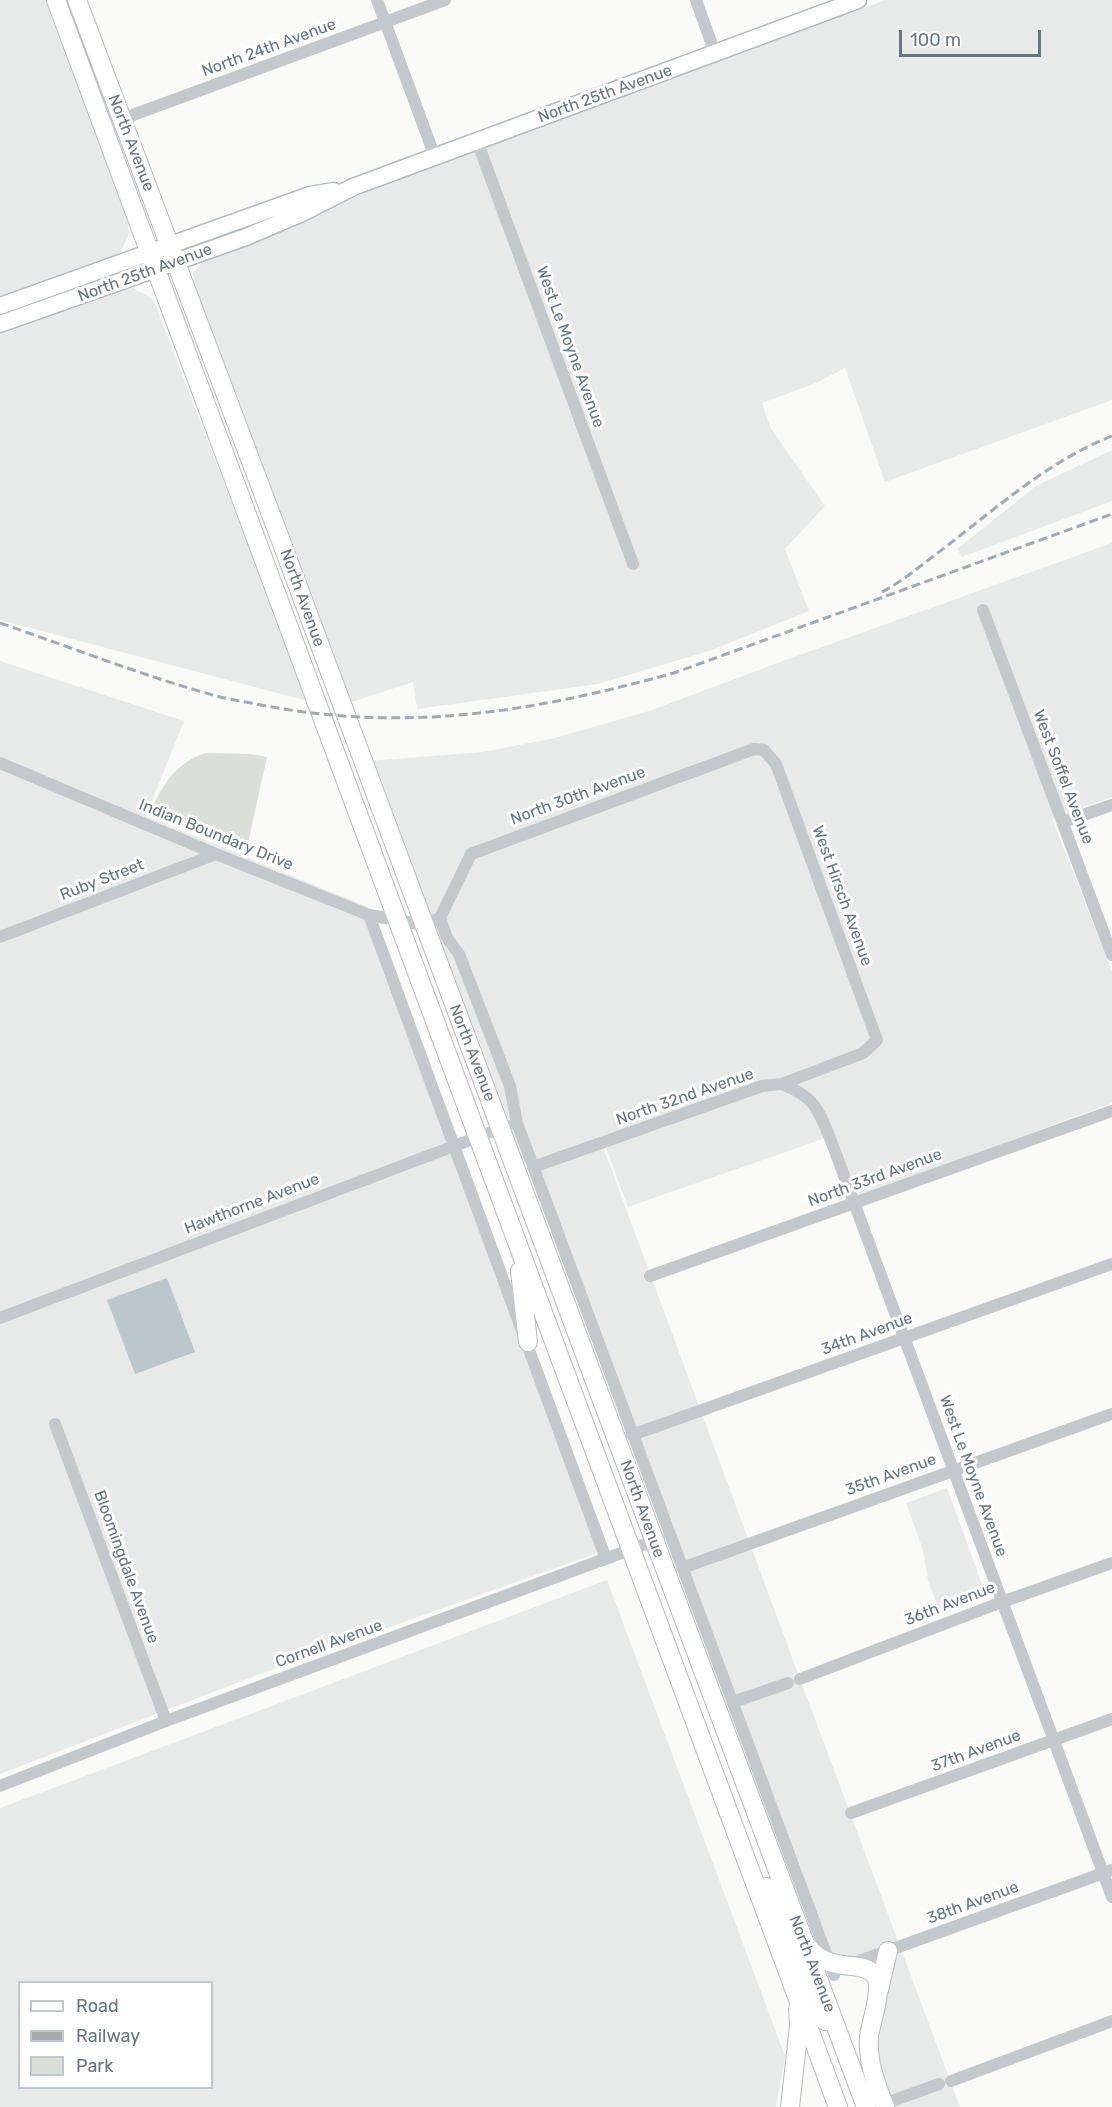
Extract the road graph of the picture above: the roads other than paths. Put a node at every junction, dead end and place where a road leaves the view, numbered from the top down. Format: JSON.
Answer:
{"nodes":[{"id":1,"x":56,"y":0,"type":"edge"},
{"id":2,"x":77,"y":0,"type":"edge"},
{"id":3,"x":377,"y":0,"type":"edge"},
{"id":4,"x":445,"y":0,"type":"edge"},
{"id":5,"x":696,"y":0,"type":"edge"},
{"id":6,"x":858,"y":0,"type":"edge"},
{"id":7,"x":386,"y":22,"type":"junction"},
{"id":8,"x":716,"y":53,"type":"junction"},
{"id":9,"x":122,"y":119,"type":"junction"},
{"id":10,"x":103,"y":126,"type":"junction"},
{"id":11,"x":477,"y":141,"type":"junction"},
{"id":12,"x":435,"y":157,"type":"junction"},
{"id":13,"x":173,"y":254,"type":"junction"},
{"id":14,"x":154,"y":261,"type":"junction"},
{"id":15,"x":0,"y":306,"type":"edge"},
{"id":16,"x":0,"y":324,"type":"edge"},
{"id":17,"x":224,"y":388,"type":"junction"},
{"id":18,"x":203,"y":396,"type":"junction"},
{"id":19,"x":253,"y":466,"type":"junction"},
{"id":20,"x":231,"y":474,"type":"junction"},
{"id":21,"x":633,"y":564,"type":"dead end"},
{"id":22,"x":983,"y":610,"type":"dead end"},
{"id":23,"x":0,"y":763,"type":"edge"},
{"id":24,"x":776,"y":764,"type":"joint"},
{"id":25,"x":1112,"y":805,"type":"edge"},
{"id":26,"x":1063,"y":822,"type":"junction"},
{"id":27,"x":216,"y":854,"type":"junction"},
{"id":28,"x":369,"y":915,"type":"junction"},
{"id":29,"x":398,"y":920,"type":"junction"},
{"id":30,"x":432,"y":921,"type":"junction"},
{"id":31,"x":0,"y":937,"type":"edge"},
{"id":32,"x":1112,"y":955,"type":"edge"},
{"id":33,"x":877,"y":1040,"type":"joint"},
{"id":34,"x":782,"y":1084,"type":"junction"},
{"id":35,"x":1112,"y":1111,"type":"edge"},
{"id":36,"x":509,"y":1126,"type":"junction"},
{"id":37,"x":478,"y":1137,"type":"junction"},
{"id":38,"x":454,"y":1145,"type":"junction"},
{"id":39,"x":533,"y":1167,"type":"junction"},
{"id":40,"x":854,"y":1203,"type":"junction"},
{"id":41,"x":537,"y":1227,"type":"junction"},
{"id":42,"x":512,"y":1230,"type":"junction"},
{"id":43,"x":558,"y":1234,"type":"junction"},
{"id":44,"x":1112,"y":1264,"type":"edge"},
{"id":45,"x":650,"y":1276,"type":"dead end"},
{"id":46,"x":588,"y":1300,"type":"junction"},
{"id":47,"x":0,"y":1318,"type":"edge"},
{"id":48,"x":576,"y":1331,"type":"junction"},
{"id":49,"x":904,"y":1338,"type":"junction"},
{"id":50,"x":528,"y":1342,"type":"junction"},
{"id":51,"x":1112,"y":1414,"type":"edge"},
{"id":52,"x":55,"y":1424,"type":"dead end"},
{"id":53,"x":632,"y":1435,"type":"junction"},
{"id":54,"x":954,"y":1471,"type":"junction"},
{"id":55,"x":662,"y":1538,"type":"junction"},
{"id":56,"x":630,"y":1550,"type":"junction"},
{"id":57,"x":606,"y":1559,"type":"junction"},
{"id":58,"x":1112,"y":1563,"type":"edge"},
{"id":59,"x":682,"y":1568,"type":"junction"},
{"id":60,"x":1002,"y":1602,"type":"junction"},
{"id":61,"x":732,"y":1702,"type":"junction"},
{"id":62,"x":1112,"y":1719,"type":"edge"},
{"id":63,"x":166,"y":1722,"type":"junction"},
{"id":64,"x":1054,"y":1740,"type":"junction"},
{"id":65,"x":0,"y":1786,"type":"edge"},
{"id":66,"x":851,"y":1813,"type":"dead end"},
{"id":67,"x":746,"y":1860,"type":"junction"},
{"id":68,"x":1108,"y":1872,"type":"edge"},
{"id":69,"x":1112,"y":1897,"type":"edge"},
{"id":70,"x":805,"y":1944,"type":"junction"},
{"id":71,"x":888,"y":1951,"type":"junction"},
{"id":72,"x":836,"y":1968,"type":"junction"},
{"id":73,"x":878,"y":1995,"type":"junction"},
{"id":74,"x":797,"y":1996,"type":"junction"},
{"id":75,"x":829,"y":2009,"type":"junction"},
{"id":76,"x":1112,"y":2021,"type":"edge"},
{"id":77,"x":848,"y":2058,"type":"junction"},
{"id":78,"x":885,"y":2106,"type":"edge"},
{"id":79,"x":790,"y":2107,"type":"edge"},
{"id":80,"x":838,"y":2107,"type":"edge"},
{"id":81,"x":866,"y":2107,"type":"edge"}],
"edges":[{"from":1,"to":10,"type":"main road","name":"North Avenue"},
{"from":2,"to":9,"type":"main road","name":"North Avenue"},
{"from":3,"to":7,"type":"street"},
{"from":4,"to":7,"type":"street","name":"North 24th Avenue"},
{"from":5,"to":8,"type":"street"},
{"from":6,"to":8,"type":"main road","name":"North 25th Avenue"},
{"from":7,"to":9,"type":"street","name":"North 24th Avenue"},
{"from":7,"to":12,"type":"street"},
{"from":8,"to":11,"type":"main road","name":"North 25th Avenue"},
{"from":9,"to":10,"type":"street","name":"North 24th Avenue"},
{"from":9,"to":13,"type":"main road","name":"North Avenue"},
{"from":10,"to":14,"type":"main road","name":"North Avenue"},
{"from":11,"to":12,"type":"main road","name":"North 25th Avenue"},
{"from":11,"to":21,"type":"street","name":"West Le Moyne Avenue"},
{"from":12,"to":13,"type":"main road","name":"North 25th Avenue"},
{"from":13,"to":14,"type":"main road","name":"North 25th Avenue"},
{"from":13,"to":17,"type":"main road","name":"North Avenue"},
{"from":14,"to":15,"type":"main road","name":"North 25th Avenue"},
{"from":14,"to":16,"type":"main road","name":"North 25th Avenue"},
{"from":14,"to":18,"type":"main road","name":"North Avenue"},
{"from":17,"to":18,"type":"main road"},
{"from":17,"to":19,"type":"main road","name":"North Avenue"},
{"from":18,"to":20,"type":"main road","name":"North Avenue"},
{"from":19,"to":20,"type":"main road"},
{"from":19,"to":30,"type":"main road","name":"North Avenue"},
{"from":20,"to":29,"type":"main road","name":"North Avenue"},
{"from":22,"to":26,"type":"street","name":"West Soffel Avenue"},
{"from":23,"to":27,"type":"street","name":"Indian Boundary Drive"},
{"from":24,"to":30,"type":"street","name":"North 30th Avenue"},
{"from":24,"to":33,"type":"street","name":"West Hirsch Avenue"},
{"from":25,"to":26,"type":"street"},
{"from":26,"to":32,"type":"street","name":"West Soffel Avenue"},
{"from":27,"to":28,"type":"street","name":"Indian Boundary Drive"},
{"from":27,"to":31,"type":"street","name":"Ruby Street"},
{"from":28,"to":29,"type":"street","name":"Indian Boundary Drive"},
{"from":28,"to":38,"type":"street"},
{"from":29,"to":30,"type":"street","name":"Indian Boundary Drive"},
{"from":29,"to":37,"type":"main road","name":"North Avenue"},
{"from":30,"to":36,"type":"main road","name":"North Avenue"},
{"from":33,"to":34,"type":"street","name":"North 32nd Avenue"},
{"from":34,"to":39,"type":"street","name":"North 32nd Avenue"},
{"from":34,"to":40,"type":"street","name":"West Le Moyne Avenue"},
{"from":35,"to":40,"type":"street","name":"North 33rd Avenue"},
{"from":36,"to":37,"type":"street","name":"Hawthorne Avenue"},
{"from":36,"to":39,"type":"street","name":"North Avenue"},
{"from":36,"to":41,"type":"main road","name":"North Avenue"},
{"from":37,"to":38,"type":"street","name":"Hawthorne Avenue"},
{"from":37,"to":42,"type":"main road","name":"North Avenue"},
{"from":38,"to":47,"type":"street","name":"Hawthorne Avenue"},
{"from":38,"to":50,"type":"street"},
{"from":39,"to":43,"type":"street","name":"North Avenue"},
{"from":40,"to":45,"type":"street","name":"North 33rd Avenue"},
{"from":40,"to":49,"type":"street","name":"West Le Moyne Avenue"},
{"from":41,"to":43,"type":"main road"},
{"from":41,"to":48,"type":"main road","name":"North Avenue"},
{"from":42,"to":50,"type":"main road"},
{"from":42,"to":56,"type":"main road","name":"North Avenue"},
{"from":43,"to":46,"type":"street","name":"North Avenue"},
{"from":44,"to":49,"type":"street","name":"34th Avenue"},
{"from":46,"to":48,"type":"main road"},
{"from":46,"to":53,"type":"street","name":"North Avenue"},
{"from":48,"to":55,"type":"main road","name":"North Avenue"},
{"from":49,"to":53,"type":"street","name":"34th Avenue"},
{"from":49,"to":54,"type":"street","name":"West Le Moyne Avenue"},
{"from":50,"to":57,"type":"street"},
{"from":51,"to":54,"type":"street","name":"35th Avenue"},
{"from":52,"to":63,"type":"street","name":"Bloomingdale Avenue"},
{"from":53,"to":55,"type":"street","name":"North Avenue"},
{"from":54,"to":59,"type":"street","name":"35th Avenue"},
{"from":54,"to":60,"type":"street","name":"West Le Moyne Avenue"},
{"from":55,"to":56,"type":"street","name":"Cornell Avenue"},
{"from":55,"to":59,"type":"street","name":"North Avenue"},
{"from":55,"to":70,"type":"main road","name":"North Avenue"},
{"from":56,"to":57,"type":"street","name":"Cornell Avenue"},
{"from":56,"to":67,"type":"main road","name":"North Avenue"},
{"from":57,"to":63,"type":"street","name":"Cornell Avenue"},
{"from":58,"to":60,"type":"street","name":"36th Avenue"},
{"from":59,"to":61,"type":"street","name":"North Avenue"},
{"from":60,"to":61,"type":"street","name":"36th Avenue"},
{"from":60,"to":64,"type":"street","name":"West Le Moyne Avenue"},
{"from":61,"to":72,"type":"street","name":"North Avenue"},
{"from":62,"to":64,"type":"street","name":"37th Avenue"},
{"from":63,"to":65,"type":"street","name":"Cornell Avenue"},
{"from":64,"to":66,"type":"street","name":"37th Avenue"},
{"from":64,"to":68,"type":"street","name":"West Le Moyne Avenue"},
{"from":67,"to":74,"type":"main road","name":"North Avenue"},
{"from":67,"to":77,"type":"main road"},
{"from":68,"to":69,"type":"street","name":"West Le Moyne Avenue"},
{"from":68,"to":71,"type":"street","name":"38th Avenue"},
{"from":70,"to":72,"type":"main road"},
{"from":70,"to":75,"type":"main road","name":"North Avenue"},
{"from":71,"to":72,"type":"street","name":"38th Avenue"},
{"from":71,"to":73,"type":"main road"},
{"from":72,"to":73,"type":"main road"},
{"from":72,"to":75,"type":"main road"},
{"from":73,"to":78,"type":"main road"},
{"from":74,"to":79,"type":"main road"},
{"from":74,"to":80,"type":"main road","name":"North Avenue"},
{"from":75,"to":77,"type":"main road","name":"North Avenue"},
{"from":76,"to":78,"type":"street"},
{"from":77,"to":81,"type":"main road","name":"North Avenue"}]}
